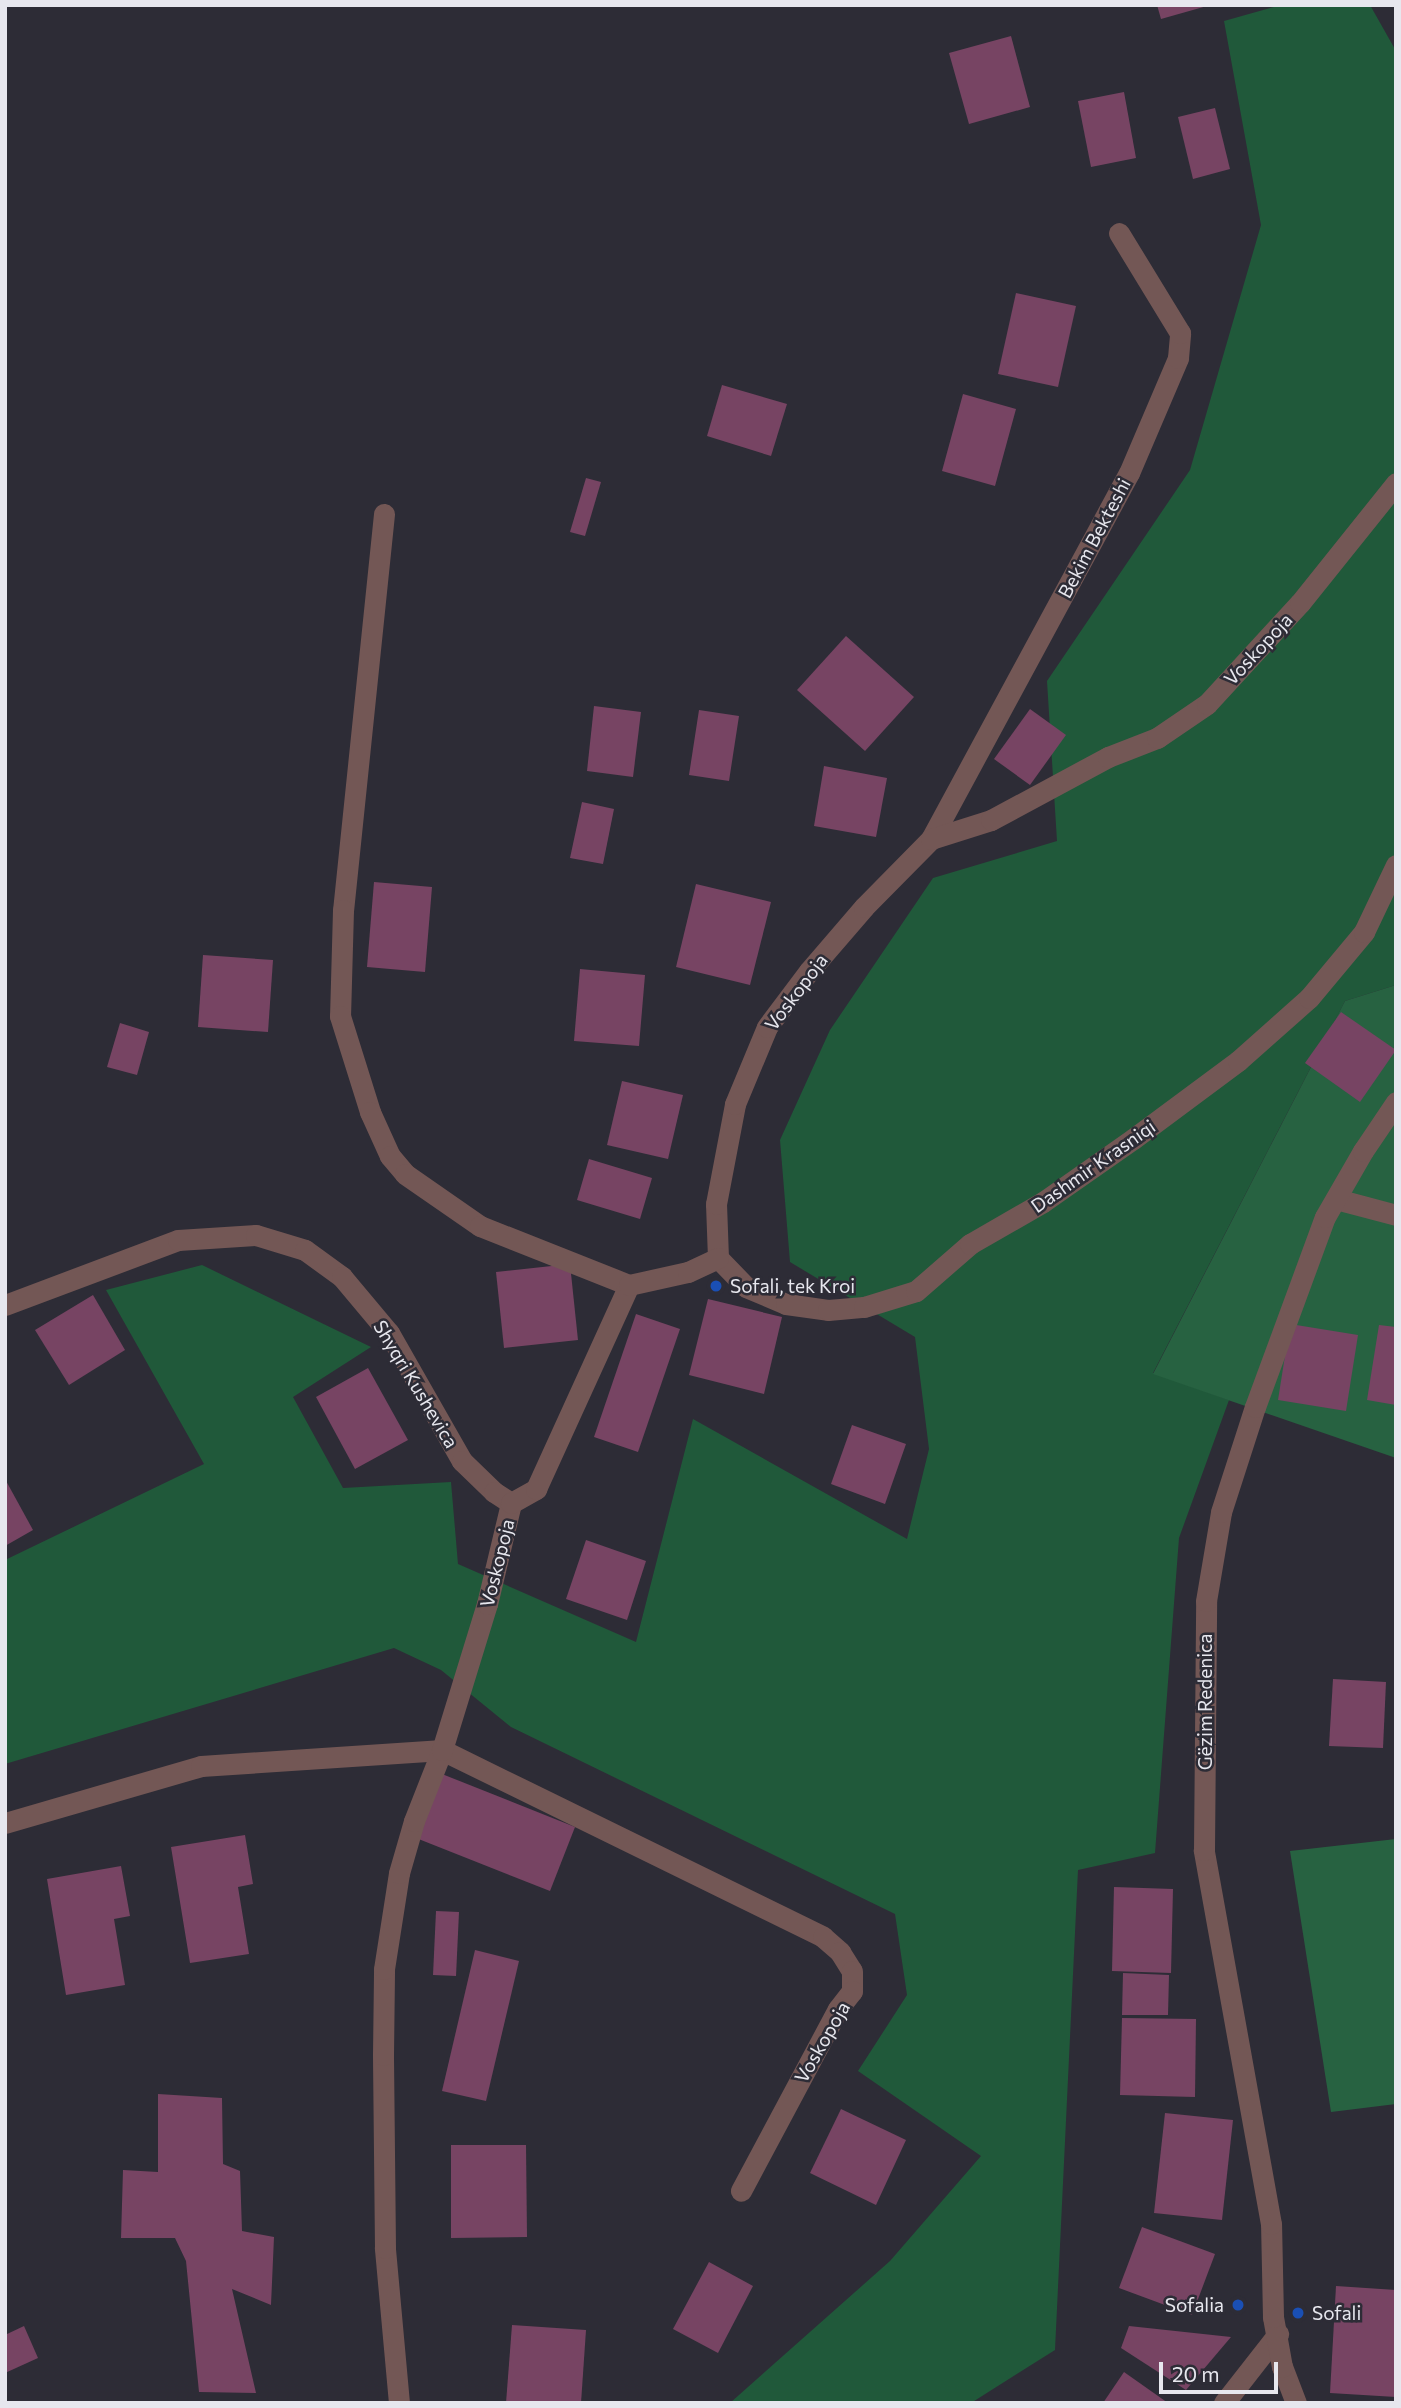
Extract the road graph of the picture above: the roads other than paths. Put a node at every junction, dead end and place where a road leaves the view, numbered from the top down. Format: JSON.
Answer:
{"nodes":[{"id":1,"x":1119,"y":233,"type":"dead end"},
{"id":2,"x":1396,"y":484,"type":"edge"},
{"id":3,"x":384,"y":514,"type":"dead end"},
{"id":4,"x":932,"y":839,"type":"junction"},
{"id":5,"x":1396,"y":865,"type":"edge"},
{"id":6,"x":1396,"y":1102,"type":"edge"},
{"id":7,"x":1336,"y":1199,"type":"junction"},
{"id":8,"x":1396,"y":1215,"type":"edge"},
{"id":9,"x":718,"y":1258,"type":"junction"},
{"id":10,"x":629,"y":1285,"type":"junction"},
{"id":11,"x":5,"y":1305,"type":"edge"},
{"id":12,"x":512,"y":1503,"type":"junction"},
{"id":13,"x":442,"y":1750,"type":"junction"},
{"id":14,"x":5,"y":1823,"type":"edge"},
{"id":15,"x":741,"y":2191,"type":"dead end"},
{"id":16,"x":1278,"y":2334,"type":"junction"},
{"id":17,"x":399,"y":2403,"type":"edge"},
{"id":18,"x":1224,"y":2403,"type":"edge"},
{"id":19,"x":1296,"y":2403,"type":"edge"}],
"edges":[{"from":1,"to":4,"type":"street","name":"Bekim Bekteshi"},
{"from":2,"to":4,"type":"street","name":"Voskopoja"},
{"from":3,"to":10,"type":"street"},
{"from":4,"to":9,"type":"street","name":"Voskopoja"},
{"from":5,"to":9,"type":"street","name":"Dashmir Krasniqi"},
{"from":6,"to":7,"type":"street","name":"Gëzim Redenica"},
{"from":7,"to":8,"type":"street"},
{"from":7,"to":16,"type":"street","name":"Gëzim Redenica"},
{"from":9,"to":10,"type":"street"},
{"from":10,"to":12,"type":"street","name":"Voskopoja"},
{"from":11,"to":12,"type":"street","name":"Shyqri Kushevica"},
{"from":12,"to":13,"type":"street","name":"Voskopoja"},
{"from":13,"to":14,"type":"street"},
{"from":13,"to":15,"type":"street","name":"Voskopoja"},
{"from":13,"to":17,"type":"street","name":"Voskopoja"},
{"from":16,"to":18,"type":"street"},
{"from":16,"to":19,"type":"street","name":"Gëzim Redenica"}]}
